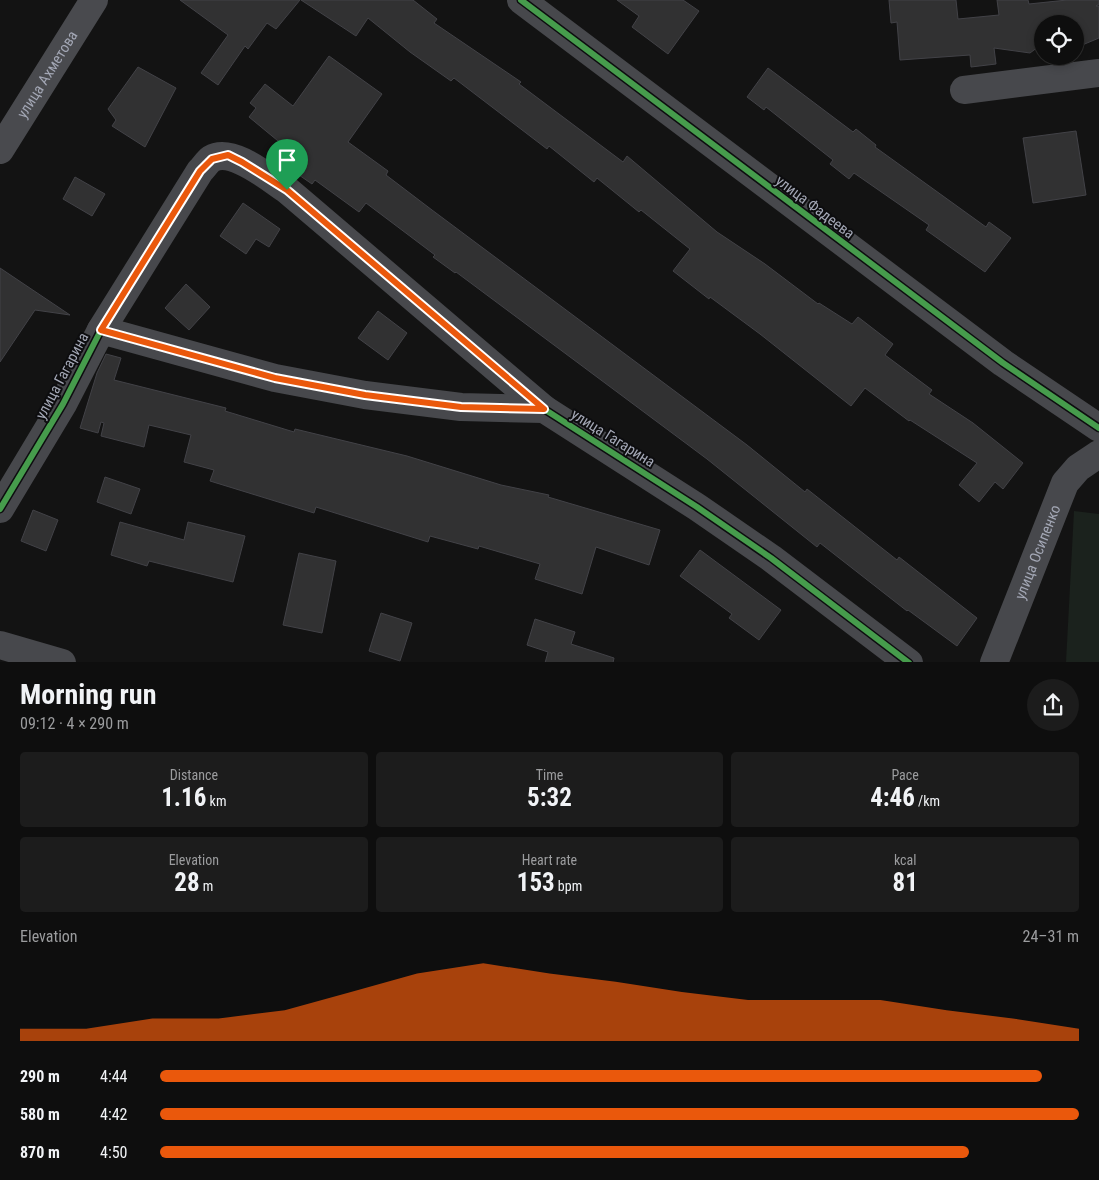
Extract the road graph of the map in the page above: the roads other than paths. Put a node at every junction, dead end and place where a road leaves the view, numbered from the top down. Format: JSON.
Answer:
{"nodes":[{"id":1,"x":94,"y":0,"type":"edge"},
{"id":2,"x":521,"y":0,"type":"edge"},
{"id":3,"x":1099,"y":74,"type":"edge"},
{"id":4,"x":964,"y":90,"type":"dead end"},
{"id":5,"x":0,"y":150,"type":"edge"},
{"id":6,"x":101,"y":330,"type":"junction"},
{"id":7,"x":544,"y":409,"type":"junction"},
{"id":8,"x":1099,"y":428,"type":"edge"},
{"id":9,"x":1099,"y":454,"type":"edge"},
{"id":10,"x":0,"y":509,"type":"edge"},
{"id":11,"x":0,"y":645,"type":"edge"},
{"id":12,"x":62,"y":662,"type":"edge"},
{"id":13,"x":909,"y":662,"type":"edge"},
{"id":14,"x":994,"y":662,"type":"edge"}],
"edges":[{"from":1,"to":5,"type":"main road","name":"улица Ахметова"},
{"from":2,"to":8,"type":"street","name":"улица Фадеева"},
{"from":3,"to":4,"type":"street"},
{"from":6,"to":7,"type":"street","name":"улица Гагарина"},
{"from":6,"to":7,"type":"street"},
{"from":6,"to":10,"type":"street","name":"улица Гагарина"},
{"from":7,"to":13,"type":"street","name":"улица Гагарина"},
{"from":9,"to":14,"type":"street","name":"улица Осипенко"},
{"from":11,"to":12,"type":"street"}]}
